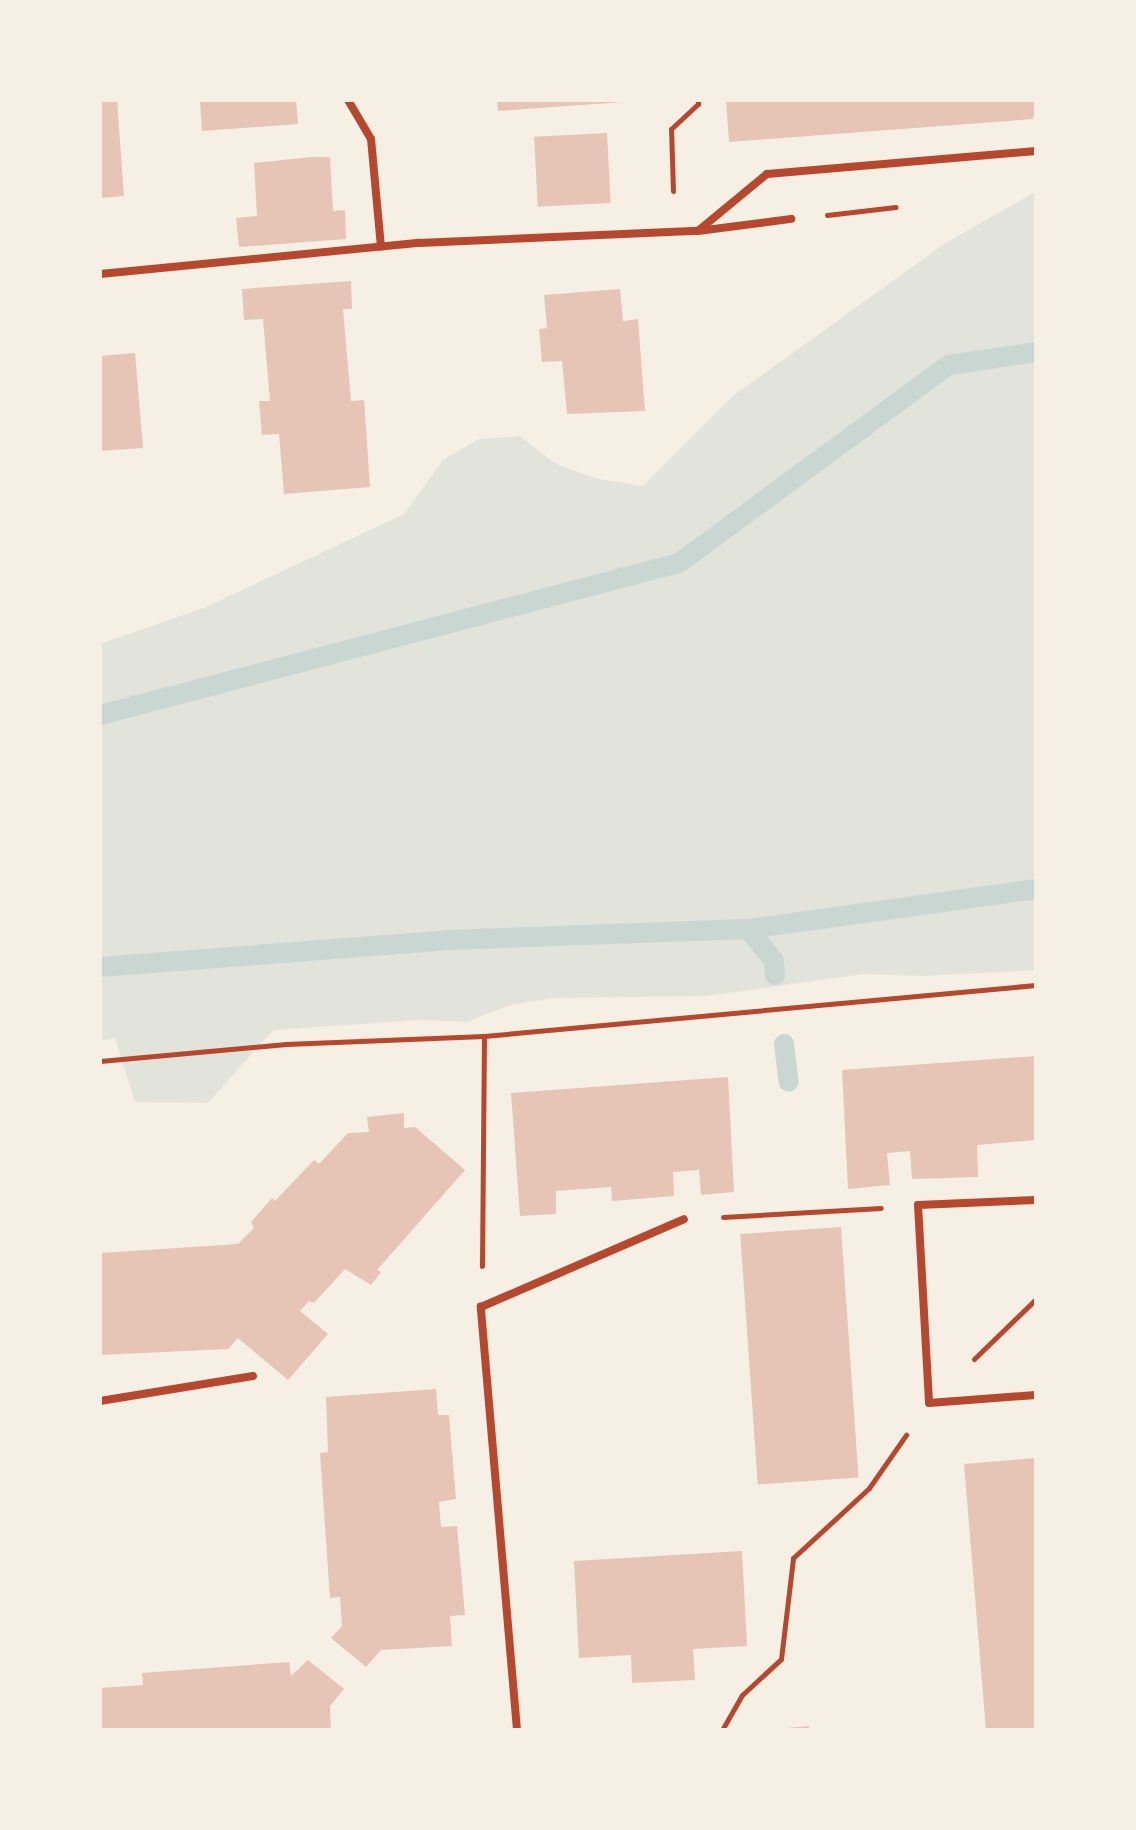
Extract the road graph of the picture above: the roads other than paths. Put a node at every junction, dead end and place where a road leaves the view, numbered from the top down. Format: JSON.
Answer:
{"nodes":[{"id":1,"x":348,"y":100,"type":"edge"},
{"id":2,"x":1036,"y":151,"type":"edge"},
{"id":3,"x":791,"y":219,"type":"dead end"},
{"id":4,"x":698,"y":231,"type":"junction"},
{"id":5,"x":381,"y":247,"type":"junction"},
{"id":6,"x":100,"y":274,"type":"edge"},
{"id":7,"x":1036,"y":1200,"type":"edge"},
{"id":8,"x":684,"y":1219,"type":"dead end"},
{"id":9,"x":253,"y":1376,"type":"dead end"},
{"id":10,"x":1036,"y":1395,"type":"edge"},
{"id":11,"x":100,"y":1401,"type":"edge"},
{"id":12,"x":517,"y":1730,"type":"edge"}],
"edges":[{"from":1,"to":5,"type":"street"},
{"from":2,"to":4,"type":"street"},
{"from":3,"to":4,"type":"street"},
{"from":4,"to":5,"type":"street"},
{"from":5,"to":6,"type":"street"},
{"from":7,"to":10,"type":"street"},
{"from":8,"to":12,"type":"street"},
{"from":9,"to":11,"type":"street"}]}
